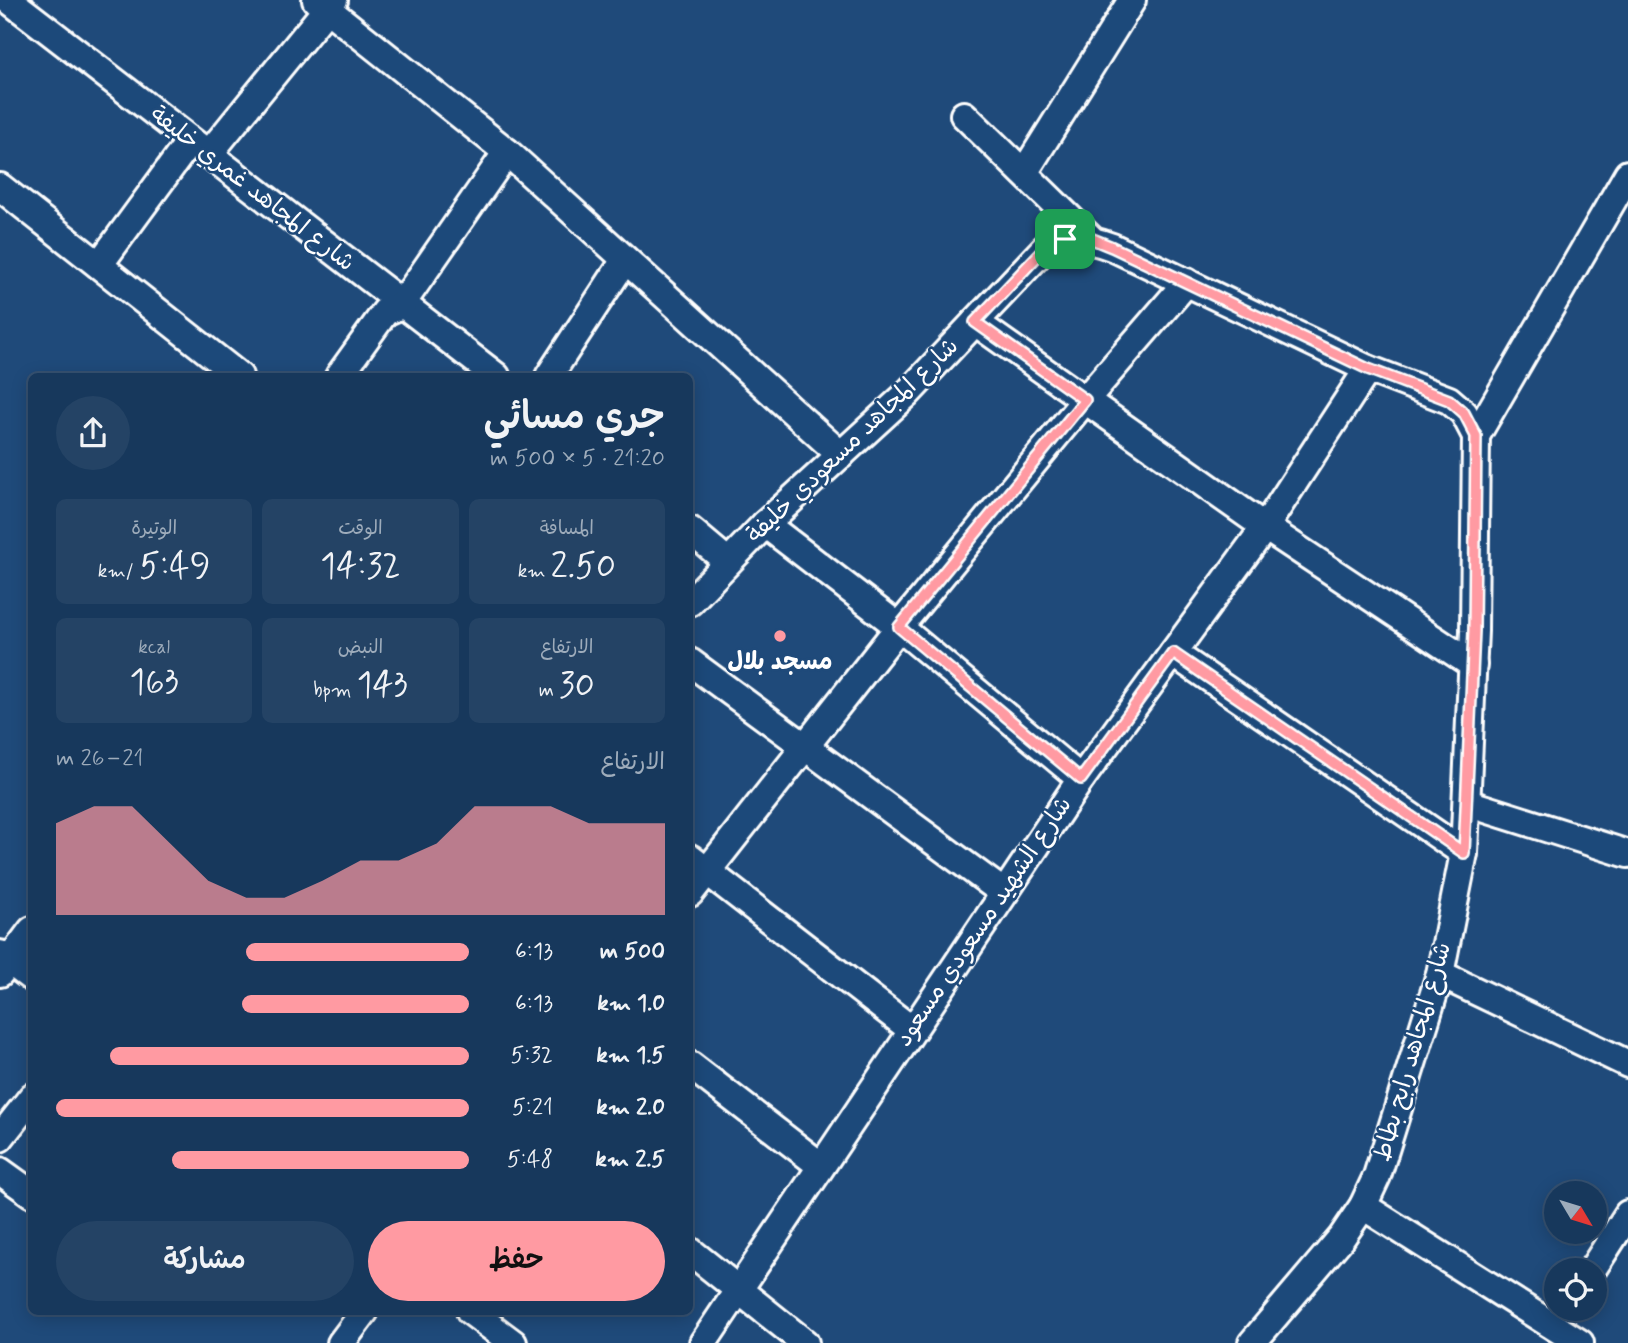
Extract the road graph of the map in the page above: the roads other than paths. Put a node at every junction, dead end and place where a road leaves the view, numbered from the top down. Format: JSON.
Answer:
{"nodes":[{"id":1,"x":9,"y":0,"type":"edge"},
{"id":2,"x":1132,"y":0,"type":"edge"},
{"id":3,"x":326,"y":3,"type":"edge"},
{"id":4,"x":964,"y":115,"type":"dead end"},
{"id":5,"x":199,"y":148,"type":"junction"},
{"id":6,"x":507,"y":152,"type":"junction"},
{"id":7,"x":1024,"y":173,"type":"junction"},
{"id":8,"x":1628,"y":174,"type":"edge"},
{"id":9,"x":0,"y":187,"type":"edge"},
{"id":10,"x":1090,"y":238,"type":"junction"},
{"id":11,"x":625,"y":260,"type":"junction"},
{"id":12,"x":99,"y":265,"type":"junction"},
{"id":13,"x":1187,"y":282,"type":"junction"},
{"id":14,"x":401,"y":305,"type":"junction"},
{"id":15,"x":975,"y":322,"type":"junction"},
{"id":16,"x":1368,"y":369,"type":"junction"},
{"id":17,"x":235,"y":373,"type":"edge"},
{"id":18,"x":341,"y":373,"type":"edge"},
{"id":19,"x":492,"y":373,"type":"edge"},
{"id":20,"x":551,"y":373,"type":"edge"},
{"id":21,"x":1085,"y":400,"type":"junction"},
{"id":22,"x":1476,"y":436,"type":"junction"},
{"id":23,"x":841,"y":454,"type":"junction"},
{"id":24,"x":765,"y":524,"type":"junction"},
{"id":25,"x":1265,"y":527,"type":"junction"},
{"id":26,"x":693,"y":533,"type":"edge"},
{"id":27,"x":728,"y":562,"type":"junction"},
{"id":28,"x":693,"y":599,"type":"edge"},
{"id":29,"x":899,"y":627,"type":"junction"},
{"id":30,"x":1173,"y":653,"type":"junction"},
{"id":31,"x":693,"y":664,"type":"edge"},
{"id":32,"x":1473,"y":665,"type":"junction"},
{"id":33,"x":805,"y":746,"type":"junction"},
{"id":34,"x":1081,"y":779,"type":"junction"},
{"id":35,"x":1467,"y":803,"type":"junction"},
{"id":36,"x":1464,"y":853,"type":"junction"},
{"id":37,"x":1628,"y":854,"type":"edge"},
{"id":38,"x":698,"y":864,"type":"edge"},
{"id":39,"x":693,"y":882,"type":"edge"},
{"id":40,"x":1004,"y":893,"type":"junction"},
{"id":41,"x":28,"y":935,"type":"edge"},
{"id":42,"x":3,"y":963,"type":"edge"},
{"id":43,"x":1440,"y":974,"type":"junction"},
{"id":44,"x":28,"y":976,"type":"edge"},
{"id":45,"x":912,"y":1030,"type":"junction"},
{"id":46,"x":1628,"y":1064,"type":"edge"},
{"id":47,"x":693,"y":1067,"type":"edge"},
{"id":48,"x":28,"y":1102,"type":"edge"},
{"id":49,"x":0,"y":1138,"type":"edge"},
{"id":50,"x":821,"y":1166,"type":"junction"},
{"id":51,"x":0,"y":1171,"type":"edge"},
{"id":52,"x":28,"y":1191,"type":"edge"},
{"id":53,"x":1363,"y":1206,"type":"junction"},
{"id":54,"x":1628,"y":1214,"type":"edge"},
{"id":55,"x":693,"y":1253,"type":"edge"},
{"id":56,"x":1600,"y":1258,"type":"edge"},
{"id":57,"x":739,"y":1289,"type":"junction"},
{"id":58,"x":1544,"y":1308,"type":"edge"},
{"id":59,"x":362,"y":1315,"type":"edge"},
{"id":60,"x":475,"y":1315,"type":"edge"},
{"id":61,"x":1563,"y":1321,"type":"edge"},
{"id":62,"x":341,"y":1343,"type":"edge"},
{"id":63,"x":513,"y":1343,"type":"edge"},
{"id":64,"x":703,"y":1343,"type":"edge"},
{"id":65,"x":805,"y":1343,"type":"edge"},
{"id":66,"x":1252,"y":1343,"type":"edge"},
{"id":67,"x":1580,"y":1343,"type":"edge"}],
"edges":[{"from":1,"to":5,"type":"street","name":"شارع المجاهد غمري خليفة"},
{"from":2,"to":7,"type":"street"},
{"from":3,"to":5,"type":"street"},
{"from":3,"to":6,"type":"street"},
{"from":4,"to":7,"type":"street"},
{"from":5,"to":12,"type":"street"},
{"from":5,"to":14,"type":"street","name":"شارع المجاهد غمري خليفة"},
{"from":6,"to":11,"type":"street"},
{"from":6,"to":14,"type":"street"},
{"from":7,"to":10,"type":"street"},
{"from":8,"to":22,"type":"street","name":"شارع المجاهد رابح بطاط"},
{"from":9,"to":12,"type":"street"},
{"from":10,"to":13,"type":"street"},
{"from":10,"to":15,"type":"street","name":"شارع المجاهد مسعودي خليفة"},
{"from":11,"to":20,"type":"street"},
{"from":11,"to":23,"type":"street"},
{"from":12,"to":17,"type":"street"},
{"from":13,"to":16,"type":"street"},
{"from":13,"to":21,"type":"street"},
{"from":14,"to":18,"type":"street"},
{"from":14,"to":19,"type":"street","name":"شارع المجاهد غمري خليفة"},
{"from":15,"to":21,"type":"street"},
{"from":15,"to":23,"type":"street","name":"شارع المجاهد مسعودي خليفة"},
{"from":16,"to":22,"type":"street"},
{"from":16,"to":25,"type":"street","name":"شارع الشهيد مسعودي مسعود"},
{"from":21,"to":25,"type":"street"},
{"from":21,"to":29,"type":"street"},
{"from":22,"to":32,"type":"street","name":"شارع المجاهد رابح بطاط"},
{"from":23,"to":24,"type":"street","name":"شارع المجاهد مسعودي خليفة"},
{"from":24,"to":27,"type":"street","name":"شارع المجاهد مسعودي خليفة"},
{"from":24,"to":29,"type":"street"},
{"from":25,"to":30,"type":"street","name":"شارع الشهيد مسعودي مسعود"},
{"from":25,"to":32,"type":"street"},
{"from":26,"to":27,"type":"street"},
{"from":27,"to":28,"type":"street","name":"شارع المجاهد مسعودي خليفة"},
{"from":29,"to":33,"type":"street"},
{"from":29,"to":34,"type":"street"},
{"from":30,"to":34,"type":"street","name":"شارع الشهيد مسعودي مسعود"},
{"from":30,"to":36,"type":"street"},
{"from":31,"to":33,"type":"street"},
{"from":32,"to":35,"type":"street","name":"شارع المجاهد رابح بطاط"},
{"from":33,"to":38,"type":"street"},
{"from":33,"to":40,"type":"street"},
{"from":34,"to":40,"type":"street","name":"شارع الشهيد مسعودي مسعود"},
{"from":35,"to":36,"type":"street","name":"شارع المجاهد رابح بطاط"},
{"from":35,"to":37,"type":"street"},
{"from":36,"to":43,"type":"street","name":"شارع المجاهد رابح بطاط"},
{"from":38,"to":39,"type":"street"},
{"from":38,"to":45,"type":"street"},
{"from":40,"to":45,"type":"street","name":"شارع الشهيد مسعودي مسعود"},
{"from":41,"to":42,"type":"street"},
{"from":42,"to":44,"type":"street"},
{"from":43,"to":46,"type":"street"},
{"from":43,"to":53,"type":"street","name":"شارع المجاهد رابح بطاط"},
{"from":45,"to":50,"type":"street","name":"شارع الشهيد مسعودي مسعود"},
{"from":47,"to":50,"type":"street"},
{"from":48,"to":49,"type":"street"},
{"from":50,"to":57,"type":"street","name":"شارع الشهيد مسعودي مسعود"},
{"from":51,"to":52,"type":"street"},
{"from":53,"to":58,"type":"street"},
{"from":53,"to":66,"type":"street","name":"شارع المجاهد رابح بطاط"},
{"from":54,"to":56,"type":"street"},
{"from":55,"to":57,"type":"street"},
{"from":57,"to":64,"type":"street","name":"شارع الشهيد مسعودي مسعود"},
{"from":57,"to":65,"type":"street"},
{"from":59,"to":62,"type":"street"},
{"from":60,"to":63,"type":"street"},
{"from":61,"to":67,"type":"street"}]}
